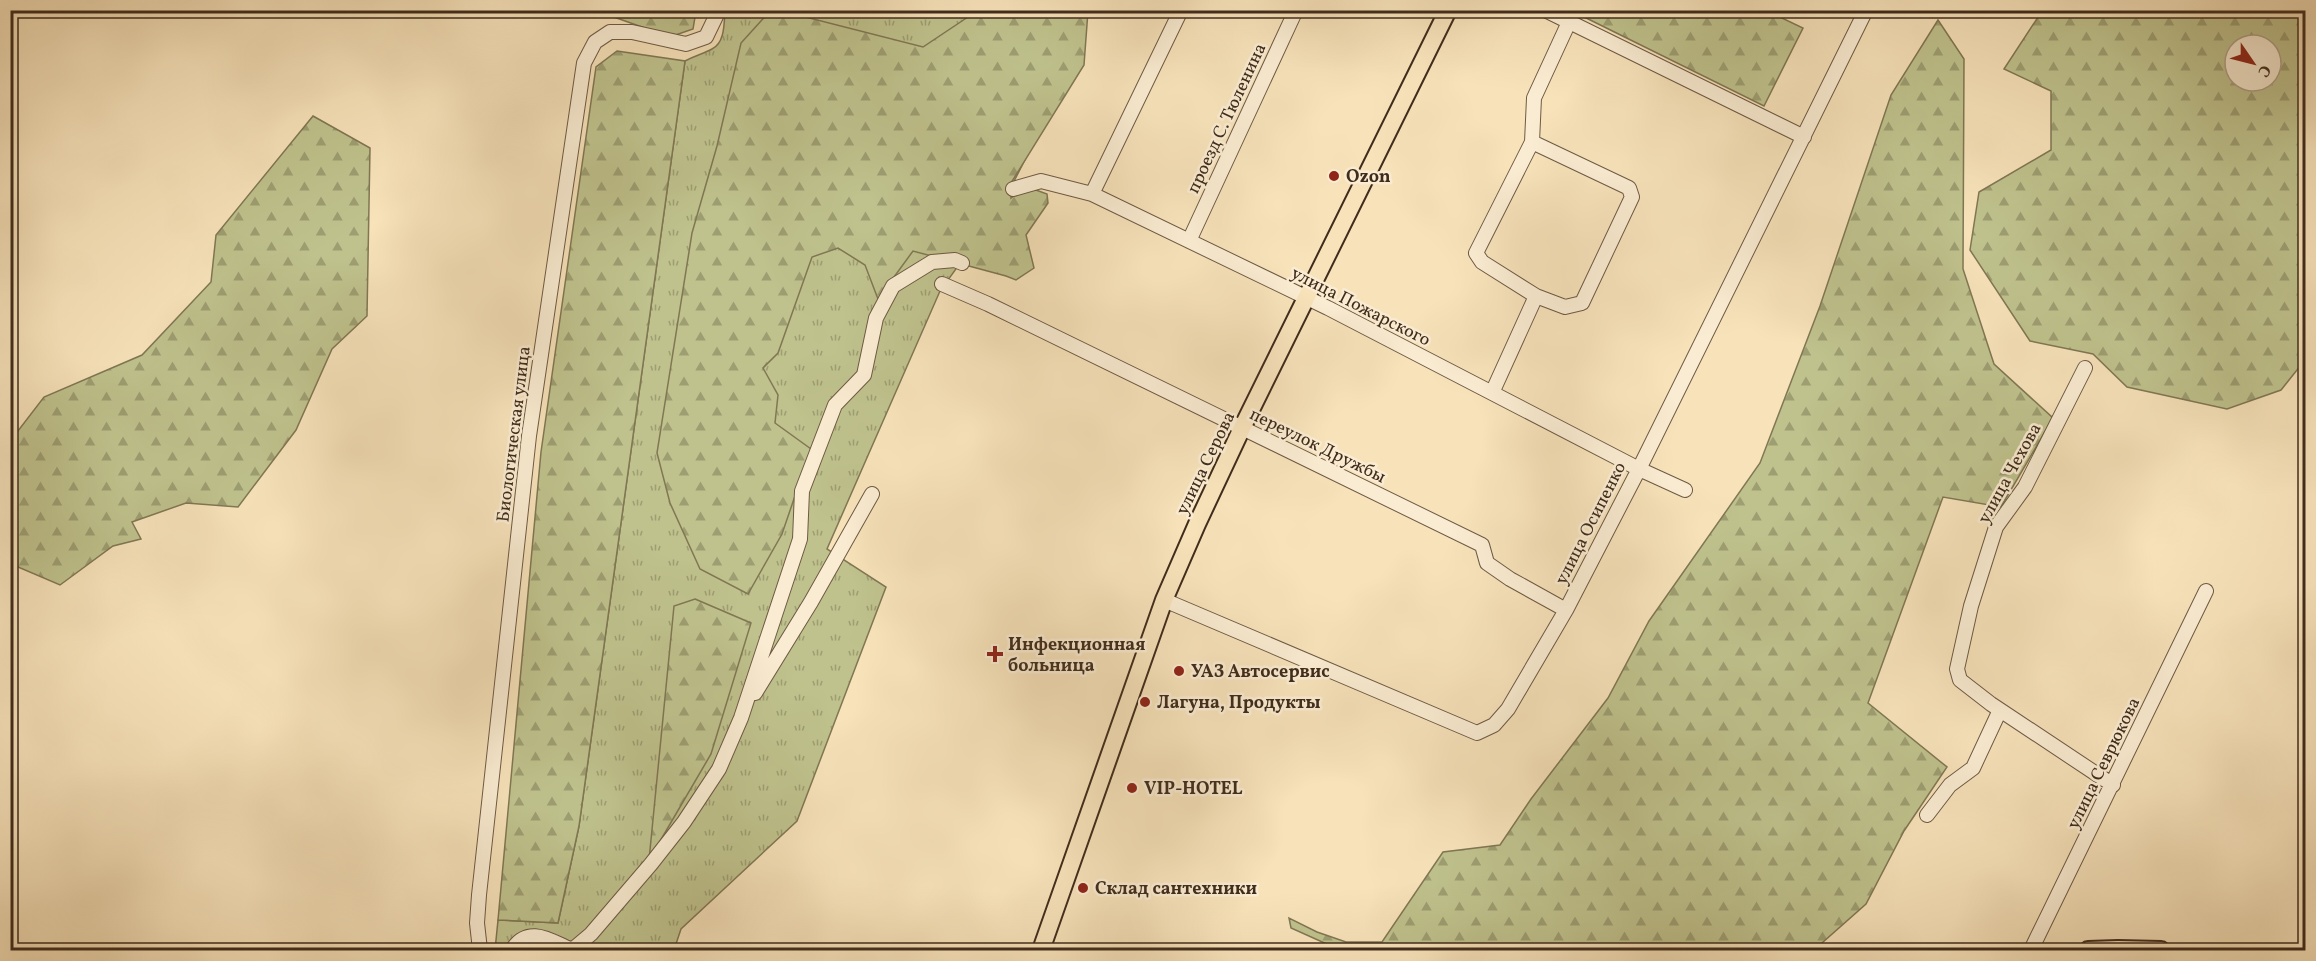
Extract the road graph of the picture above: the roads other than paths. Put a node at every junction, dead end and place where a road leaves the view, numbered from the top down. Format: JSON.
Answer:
{"nodes":[{"id":1,"x":719,"y":10,"type":"edge"},
{"id":2,"x":1181,"y":10,"type":"edge"},
{"id":3,"x":1296,"y":10,"type":"edge"},
{"id":4,"x":1448,"y":10,"type":"edge"},
{"id":5,"x":1545,"y":10,"type":"edge"},
{"id":6,"x":1866,"y":10,"type":"edge"},
{"id":7,"x":1569,"y":22,"type":"junction"},
{"id":8,"x":1804,"y":137,"type":"junction"},
{"id":9,"x":1532,"y":142,"type":"junction"},
{"id":10,"x":1013,"y":189,"type":"dead end"},
{"id":11,"x":1092,"y":194,"type":"junction"},
{"id":12,"x":1189,"y":242,"type":"junction"},
{"id":13,"x":962,"y":263,"type":"dead end"},
{"id":14,"x":942,"y":284,"type":"dead end"},
{"id":15,"x":1536,"y":296,"type":"junction"},
{"id":16,"x":1306,"y":298,"type":"junction"},
{"id":17,"x":2085,"y":368,"type":"dead end"},
{"id":18,"x":1492,"y":393,"type":"junction"},
{"id":19,"x":1242,"y":428,"type":"junction"},
{"id":20,"x":1639,"y":469,"type":"junction"},
{"id":21,"x":1685,"y":490,"type":"dead end"},
{"id":22,"x":872,"y":494,"type":"dead end"},
{"id":23,"x":2206,"y":591,"type":"dead end"},
{"id":24,"x":1164,"y":600,"type":"junction"},
{"id":25,"x":1566,"y":610,"type":"junction"},
{"id":26,"x":2000,"y":710,"type":"junction"},
{"id":27,"x":741,"y":718,"type":"junction"},
{"id":28,"x":2113,"y":785,"type":"junction"},
{"id":29,"x":1927,"y":815,"type":"dead end"},
{"id":30,"x":480,"y":951,"type":"edge"},
{"id":31,"x":512,"y":951,"type":"edge"},
{"id":32,"x":1041,"y":951,"type":"edge"},
{"id":33,"x":2031,"y":951,"type":"edge"},
{"id":34,"x":2088,"y":951,"type":"edge"},
{"id":35,"x":2161,"y":951,"type":"edge"}],
"edges":[{"from":1,"to":30,"type":"street","name":"Биологическая улица"},
{"from":2,"to":11,"type":"street"},
{"from":3,"to":12,"type":"street","name":"проезд С. Тюленина"},
{"from":4,"to":16,"type":"main road","name":"улица Серова"},
{"from":5,"to":7,"type":"street"},
{"from":6,"to":8,"type":"street","name":"улица Осипенко"},
{"from":7,"to":8,"type":"street"},
{"from":7,"to":9,"type":"street"},
{"from":8,"to":20,"type":"street","name":"улица Осипенко"},
{"from":9,"to":15,"type":"street"},
{"from":9,"to":15,"type":"street"},
{"from":10,"to":11,"type":"street","name":"улица Пожарского"},
{"from":11,"to":12,"type":"street","name":"улица Пожарского"},
{"from":12,"to":16,"type":"street","name":"улица Пожарского"},
{"from":13,"to":27,"type":"street"},
{"from":14,"to":19,"type":"street","name":"переулок Дружбы"},
{"from":15,"to":18,"type":"street"},
{"from":16,"to":18,"type":"street","name":"улица Пожарского"},
{"from":16,"to":19,"type":"main road","name":"улица Серова"},
{"from":17,"to":26,"type":"street","name":"улица Чехова"},
{"from":18,"to":20,"type":"street","name":"улица Пожарского"},
{"from":19,"to":24,"type":"main road","name":"улица Серова"},
{"from":19,"to":25,"type":"street","name":"переулок Дружбы"},
{"from":20,"to":21,"type":"street","name":"улица Пожарского"},
{"from":20,"to":25,"type":"street","name":"улица Осипенко"},
{"from":22,"to":27,"type":"street"},
{"from":23,"to":28,"type":"street","name":"улица Севрюкова"},
{"from":24,"to":25,"type":"street","name":"улица Осипенко"},
{"from":24,"to":32,"type":"main road","name":"улица Серова"},
{"from":26,"to":28,"type":"street"},
{"from":26,"to":29,"type":"street"},
{"from":27,"to":31,"type":"street"},
{"from":28,"to":33,"type":"street","name":"улица Севрюкова"},
{"from":34,"to":35,"type":"main road"}]}
